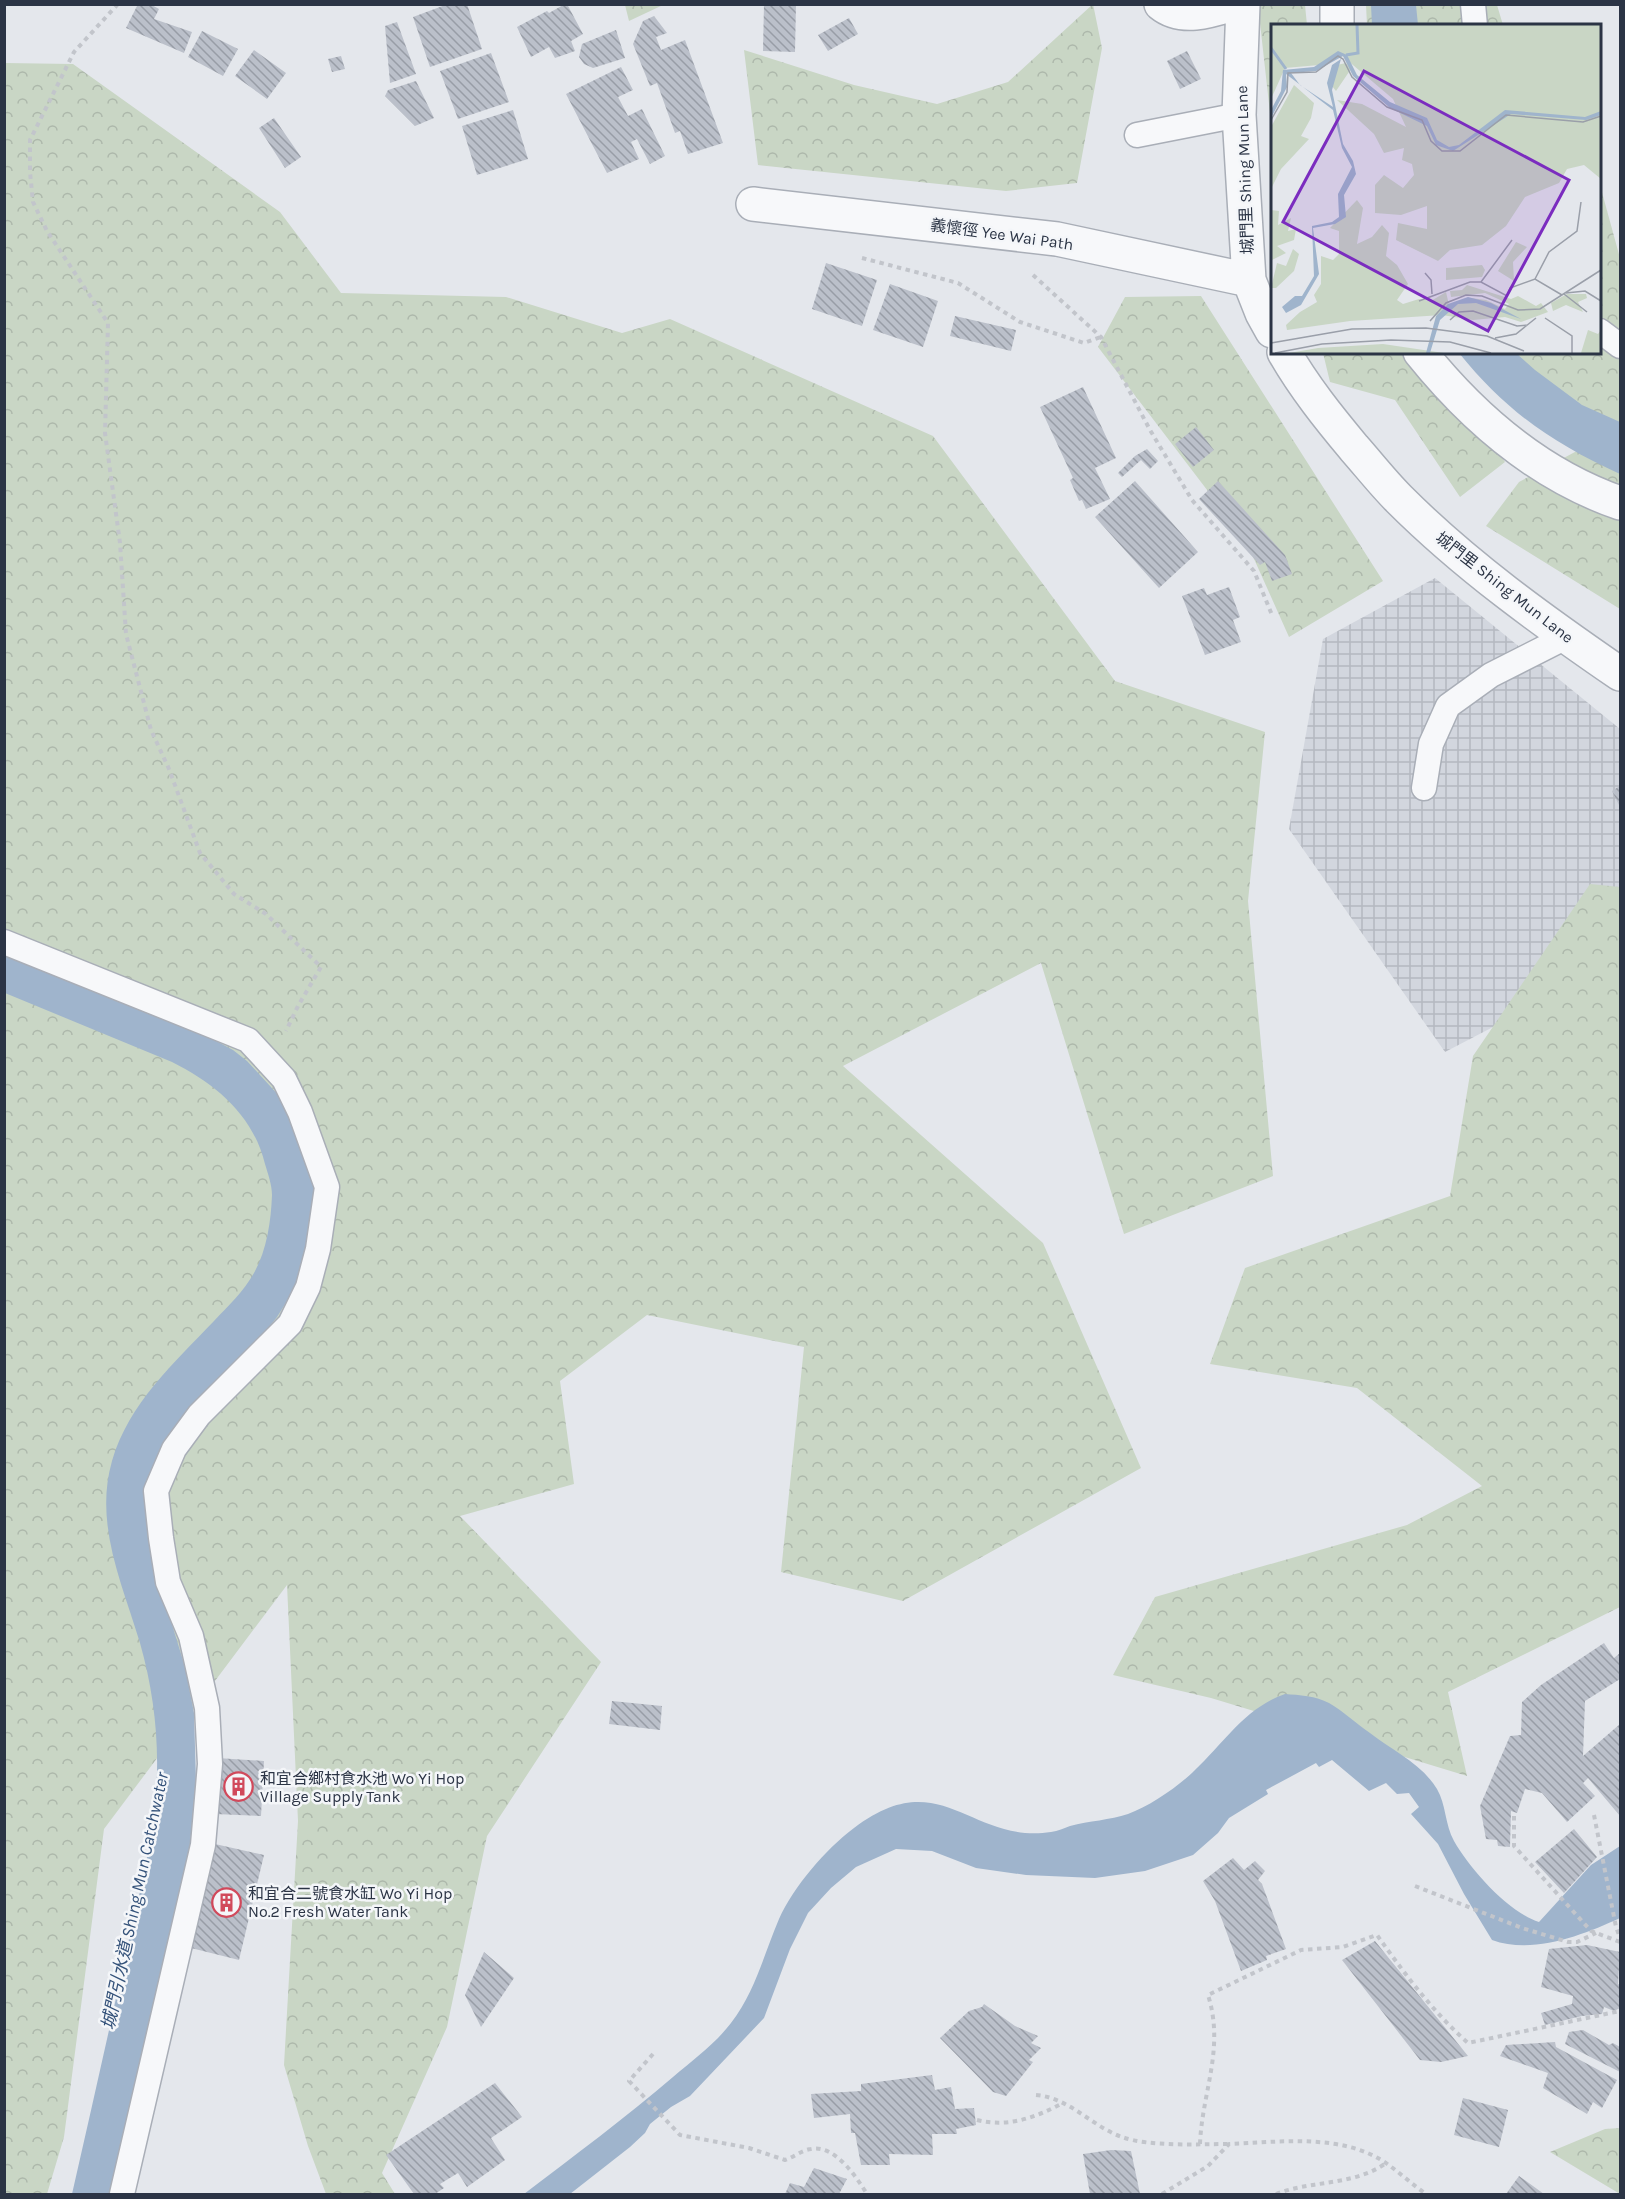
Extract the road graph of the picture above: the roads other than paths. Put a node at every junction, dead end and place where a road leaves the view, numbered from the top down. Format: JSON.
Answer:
{"nodes":[{"id":1,"x":1161,"y":4,"type":"edge"},
{"id":2,"x":1233,"y":4,"type":"edge"},
{"id":3,"x":1244,"y":4,"type":"edge"},
{"id":4,"x":1337,"y":4,"type":"edge"},
{"id":5,"x":1473,"y":4,"type":"edge"},
{"id":6,"x":1337,"y":24,"type":"edge"},
{"id":7,"x":1475,"y":24,"type":"edge"},
{"id":8,"x":1239,"y":115,"type":"junction"},
{"id":9,"x":1137,"y":135,"type":"dead end"},
{"id":10,"x":753,"y":204,"type":"dead end"},
{"id":11,"x":1249,"y":280,"type":"junction"},
{"id":12,"x":1271,"y":329,"type":"edge"},
{"id":13,"x":1601,"y":333,"type":"edge"},
{"id":14,"x":1620,"y":346,"type":"edge"},
{"id":15,"x":1285,"y":354,"type":"edge"},
{"id":16,"x":1422,"y":354,"type":"edge"},
{"id":17,"x":1620,"y":503,"type":"edge"},
{"id":18,"x":1566,"y":637,"type":"junction"},
{"id":19,"x":1620,"y":674,"type":"edge"},
{"id":20,"x":1424,"y":788,"type":"dead end"},
{"id":21,"x":4,"y":942,"type":"edge"},
{"id":22,"x":122,"y":2194,"type":"edge"}],
"edges":[{"from":1,"to":2,"type":"street"},
{"from":3,"to":8,"type":"street","name":"城門里 Shing Mun Lane"},
{"from":4,"to":6,"type":"street"},
{"from":5,"to":7,"type":"lane"},
{"from":8,"to":9,"type":"lane"},
{"from":8,"to":11,"type":"street","name":"城門里 Shing Mun Lane"},
{"from":10,"to":11,"type":"street","name":"義懷徑 Yee Wai Path"},
{"from":11,"to":12,"type":"street","name":"城門里 Shing Mun Lane"},
{"from":13,"to":14,"type":"lane"},
{"from":15,"to":18,"type":"street","name":"城門里 Shing Mun Lane"},
{"from":16,"to":17,"type":"street"},
{"from":18,"to":19,"type":"street","name":"城門里 Shing Mun Lane"},
{"from":18,"to":20,"type":"lane"},
{"from":21,"to":22,"type":"lane"}]}
